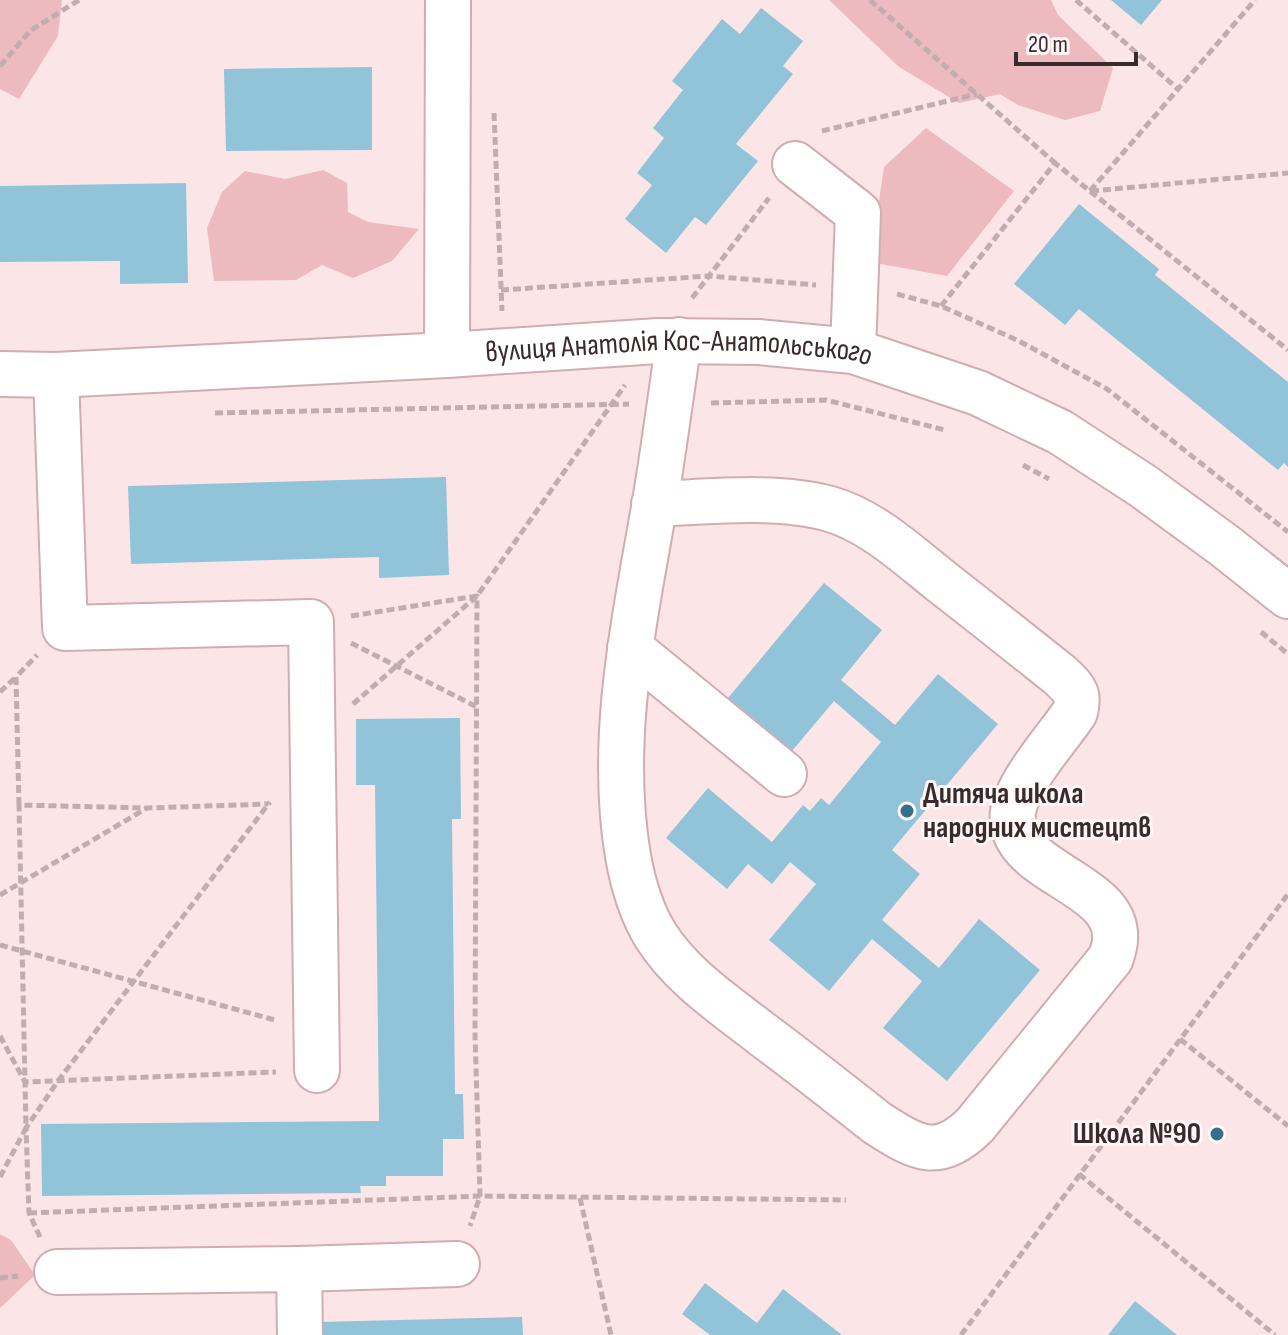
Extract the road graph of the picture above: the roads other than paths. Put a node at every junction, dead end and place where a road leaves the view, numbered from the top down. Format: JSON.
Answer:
{"nodes":[{"id":1,"x":448,"y":0,"type":"edge"},
{"id":2,"x":795,"y":164,"type":"dead end"},
{"id":3,"x":679,"y":340,"type":"junction"},
{"id":4,"x":853,"y":351,"type":"junction"},
{"id":5,"x":447,"y":355,"type":"junction"},
{"id":6,"x":0,"y":374,"type":"edge"},
{"id":7,"x":56,"y":375,"type":"junction"},
{"id":8,"x":654,"y":504,"type":"junction"},
{"id":9,"x":1288,"y":596,"type":"edge"},
{"id":10,"x":630,"y":648,"type":"junction"},
{"id":11,"x":784,"y":774,"type":"dead end"},
{"id":12,"x":316,"y":1051,"type":"road end"},
{"id":13,"x":457,"y":1264,"type":"dead end"},
{"id":14,"x":299,"y":1269,"type":"junction"},
{"id":15,"x":57,"y":1272,"type":"dead end"},
{"id":16,"x":300,"y":1335,"type":"edge"}],
"edges":[{"from":1,"to":5,"type":"street"},
{"from":2,"to":4,"type":"street"},
{"from":3,"to":4,"type":"street","name":"вулиця Анатолія Кос-Анатольського"},
{"from":3,"to":5,"type":"street","name":"вулиця Анатолія Кос-Анатольського"},
{"from":3,"to":8,"type":"street"},
{"from":4,"to":9,"type":"street","name":"вулиця Анатолія Кос-Анатольського"},
{"from":5,"to":7,"type":"street","name":"вулиця Анатолія Кос-Анатольського"},
{"from":6,"to":7,"type":"street","name":"вулиця Анатолія Кос-Анатольського"},
{"from":7,"to":12,"type":"street"},
{"from":8,"to":10,"type":"street"},
{"from":8,"to":10,"type":"street"},
{"from":10,"to":11,"type":"street"},
{"from":13,"to":14,"type":"street"},
{"from":14,"to":15,"type":"street"},
{"from":14,"to":16,"type":"street"}]}
